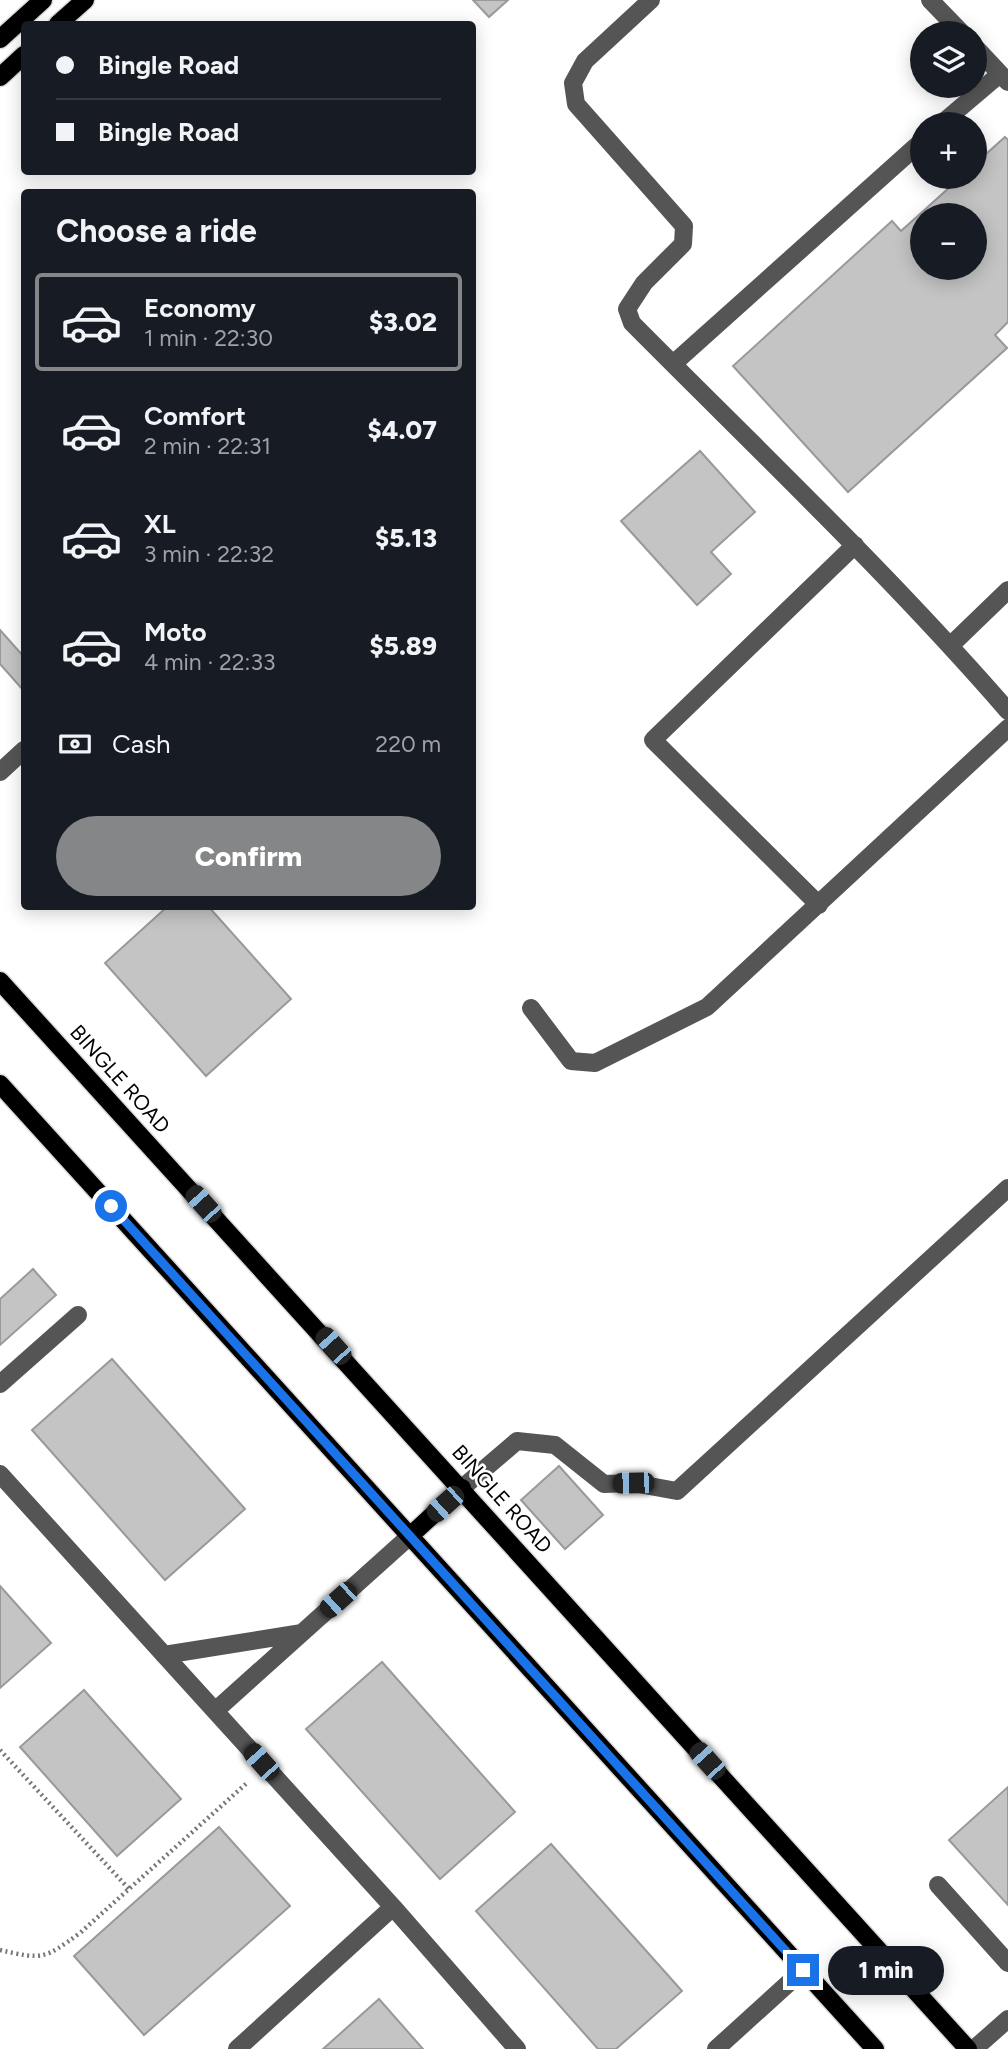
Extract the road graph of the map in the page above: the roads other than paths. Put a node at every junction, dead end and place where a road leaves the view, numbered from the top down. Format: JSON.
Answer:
{"nodes":[{"id":1,"x":43,"y":0,"type":"edge"},
{"id":2,"x":85,"y":0,"type":"edge"},
{"id":3,"x":651,"y":0,"type":"edge"},
{"id":4,"x":930,"y":0,"type":"edge"},
{"id":5,"x":61,"y":21,"type":"edge"},
{"id":6,"x":950,"y":21,"type":"edge"},
{"id":7,"x":0,"y":39,"type":"edge"},
{"id":8,"x":21,"y":58,"type":"edge"},
{"id":9,"x":987,"y":60,"type":"edge"},
{"id":10,"x":0,"y":77,"type":"edge"},
{"id":11,"x":1004,"y":78,"type":"edge"},
{"id":12,"x":957,"y":112,"type":"edge"},
{"id":13,"x":910,"y":152,"type":"edge"},
{"id":14,"x":673,"y":364,"type":"junction"},
{"id":15,"x":855,"y":545,"type":"junction"},
{"id":16,"x":1008,"y":590,"type":"edge"},
{"id":17,"x":951,"y":645,"type":"junction"},
{"id":18,"x":1008,"y":711,"type":"edge"},
{"id":19,"x":1008,"y":728,"type":"edge"},
{"id":20,"x":21,"y":753,"type":"edge"},
{"id":21,"x":0,"y":772,"type":"edge"},
{"id":22,"x":819,"y":905,"type":"junction"},
{"id":23,"x":0,"y":981,"type":"edge"},
{"id":24,"x":531,"y":1009,"type":"dead end"},
{"id":25,"x":0,"y":1084,"type":"edge"},
{"id":26,"x":1008,"y":1188,"type":"edge"},
{"id":27,"x":78,"y":1315,"type":"dead end"},
{"id":28,"x":0,"y":1384,"type":"edge"},
{"id":29,"x":0,"y":1474,"type":"edge"},
{"id":30,"x":462,"y":1488,"type":"junction"},
{"id":31,"x":411,"y":1535,"type":"junction"},
{"id":32,"x":302,"y":1633,"type":"junction"},
{"id":33,"x":164,"y":1655,"type":"junction"},
{"id":34,"x":215,"y":1711,"type":"junction"},
{"id":35,"x":938,"y":1885,"type":"dead end"},
{"id":36,"x":393,"y":1907,"type":"junction"},
{"id":37,"x":1008,"y":1963,"type":"edge"},
{"id":38,"x":803,"y":1970,"type":"junction"},
{"id":39,"x":1008,"y":2019,"type":"edge"},
{"id":40,"x":237,"y":2049,"type":"edge"},
{"id":41,"x":517,"y":2049,"type":"edge"},
{"id":42,"x":716,"y":2049,"type":"edge"},
{"id":43,"x":875,"y":2049,"type":"edge"},
{"id":44,"x":968,"y":2049,"type":"edge"},
{"id":45,"x":974,"y":2049,"type":"edge"}],
"edges":[{"from":1,"to":7,"type":"main road"},
{"from":2,"to":5,"type":"main road"},
{"from":3,"to":14,"type":"street"},
{"from":4,"to":6,"type":"street"},
{"from":8,"to":10,"type":"main road"},
{"from":9,"to":11,"type":"street"},
{"from":11,"to":12,"type":"street"},
{"from":13,"to":14,"type":"street"},
{"from":14,"to":15,"type":"street"},
{"from":15,"to":17,"type":"street"},
{"from":15,"to":22,"type":"street"},
{"from":16,"to":17,"type":"street"},
{"from":17,"to":18,"type":"street"},
{"from":19,"to":22,"type":"street"},
{"from":20,"to":21,"type":"street"},
{"from":22,"to":24,"type":"street"},
{"from":23,"to":30,"type":"main road","name":"BINGLE ROAD"},
{"from":25,"to":31,"type":"main road"},
{"from":26,"to":30,"type":"street"},
{"from":27,"to":28,"type":"street"},
{"from":29,"to":33,"type":"street"},
{"from":30,"to":31,"type":"main road"},
{"from":30,"to":44,"type":"main road","name":"BINGLE ROAD"},
{"from":31,"to":32,"type":"street"},
{"from":31,"to":38,"type":"main road"},
{"from":32,"to":33,"type":"street"},
{"from":32,"to":34,"type":"street"},
{"from":33,"to":34,"type":"street"},
{"from":34,"to":36,"type":"street"},
{"from":35,"to":37,"type":"street"},
{"from":36,"to":40,"type":"street"},
{"from":36,"to":41,"type":"street"},
{"from":38,"to":42,"type":"street"},
{"from":38,"to":43,"type":"main road"},
{"from":39,"to":45,"type":"street"}]}
